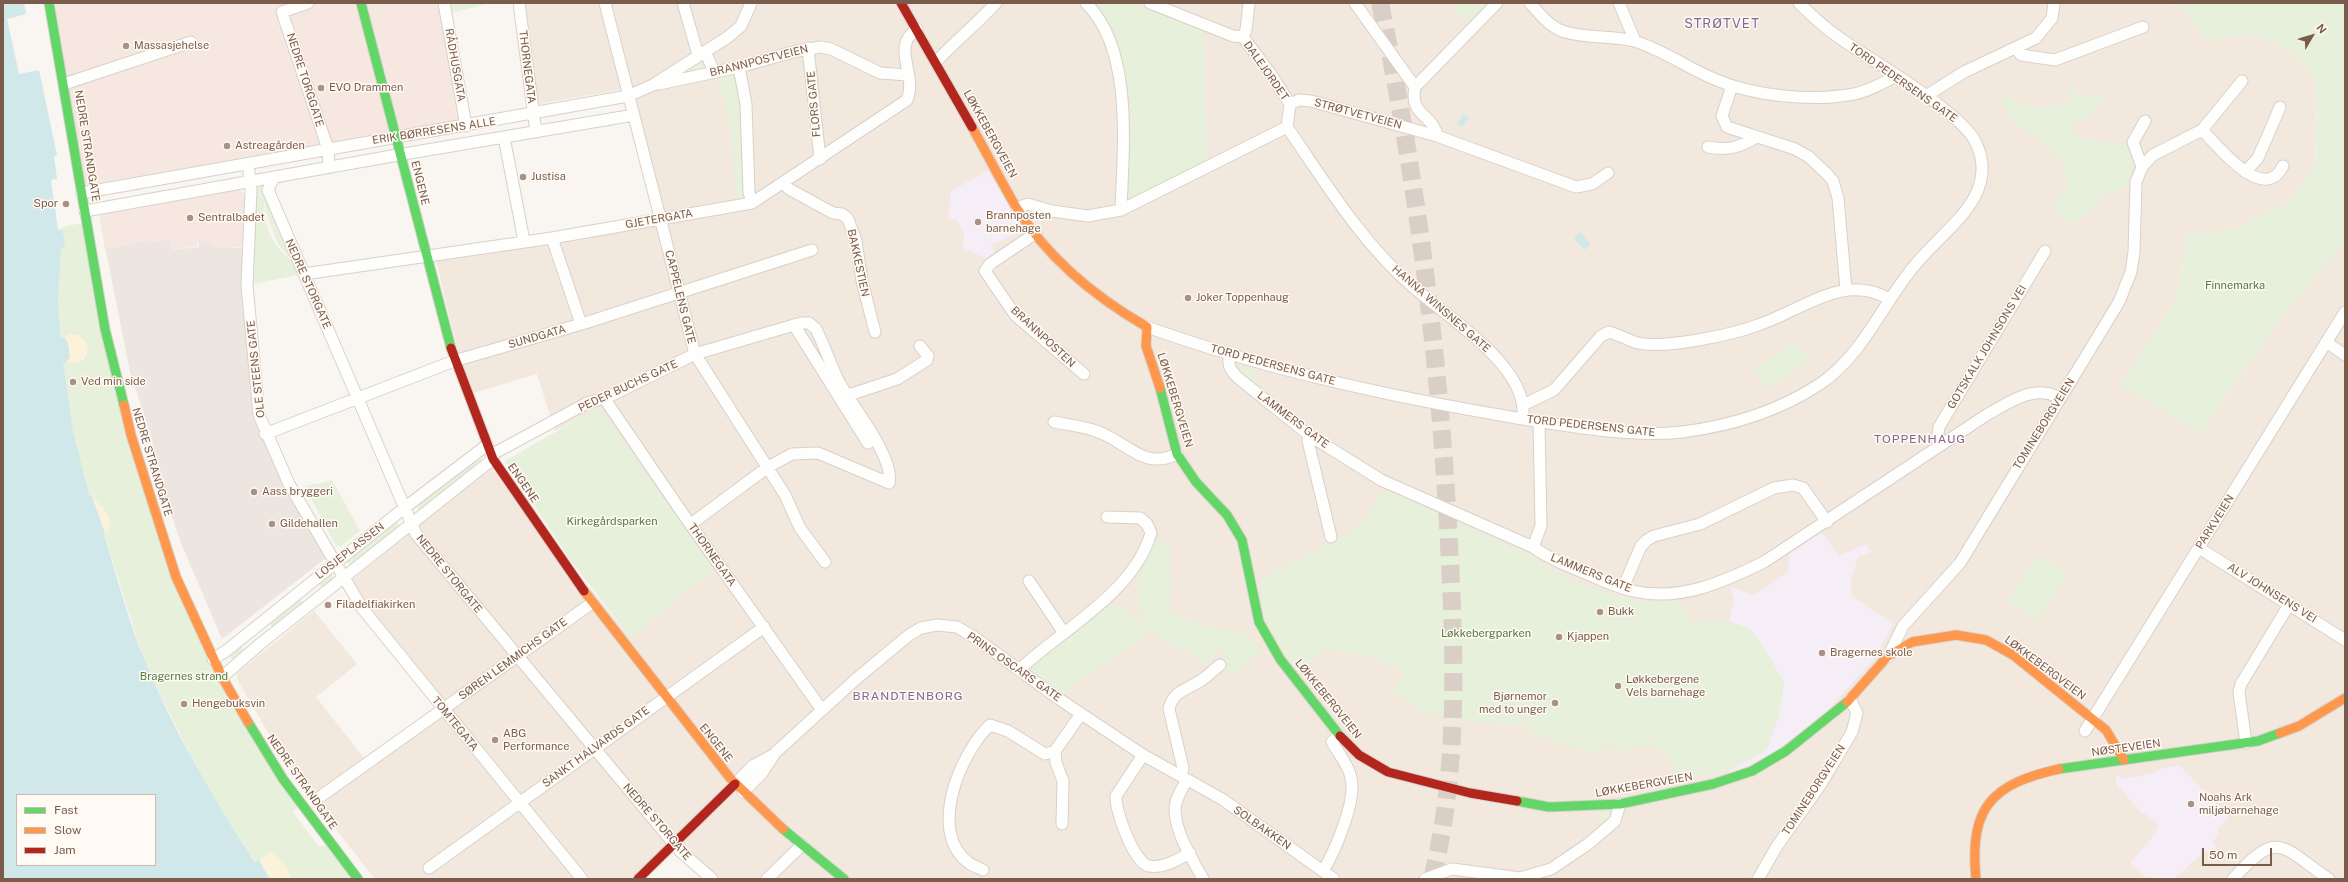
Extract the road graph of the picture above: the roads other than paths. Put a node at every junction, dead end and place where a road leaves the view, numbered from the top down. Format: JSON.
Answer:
{"nodes":[{"id":1,"x":49,"y":3,"type":"edge"},
{"id":2,"x":308,"y":3,"type":"edge"},
{"id":3,"x":361,"y":3,"type":"edge"},
{"id":4,"x":444,"y":3,"type":"edge"},
{"id":5,"x":519,"y":3,"type":"edge"},
{"id":6,"x":605,"y":3,"type":"edge"},
{"id":7,"x":683,"y":3,"type":"edge"},
{"id":8,"x":751,"y":3,"type":"edge"},
{"id":9,"x":901,"y":3,"type":"edge"},
{"id":10,"x":996,"y":3,"type":"edge"},
{"id":11,"x":1086,"y":3,"type":"edge"},
{"id":12,"x":1150,"y":3,"type":"edge"},
{"id":13,"x":1249,"y":3,"type":"edge"},
{"id":14,"x":1355,"y":3,"type":"edge"},
{"id":15,"x":1497,"y":3,"type":"edge"},
{"id":16,"x":1530,"y":3,"type":"edge"},
{"id":17,"x":1619,"y":3,"type":"edge"},
{"id":18,"x":1799,"y":3,"type":"edge"},
{"id":19,"x":2054,"y":3,"type":"edge"},
{"id":20,"x":2143,"y":27,"type":"dead end"},
{"id":21,"x":917,"y":29,"type":"junction"},
{"id":22,"x":1242,"y":37,"type":"junction"},
{"id":23,"x":1634,"y":41,"type":"junction"},
{"id":24,"x":191,"y":42,"type":"dead end"},
{"id":25,"x":808,"y":48,"type":"junction"},
{"id":26,"x":2016,"y":48,"type":"junction"},
{"id":27,"x":701,"y":53,"type":"junction"},
{"id":28,"x":936,"y":62,"type":"junction"},
{"id":29,"x":739,"y":67,"type":"junction"},
{"id":30,"x":714,"y":72,"type":"junction"},
{"id":31,"x":908,"y":75,"type":"junction"},
{"id":32,"x":1896,"y":76,"type":"junction"},
{"id":33,"x":2242,"y":81,"type":"dead end"},
{"id":34,"x":64,"y":84,"type":"junction"},
{"id":35,"x":653,"y":85,"type":"junction"},
{"id":36,"x":1732,"y":86,"type":"junction"},
{"id":37,"x":1415,"y":87,"type":"junction"},
{"id":38,"x":628,"y":96,"type":"junction"},
{"id":39,"x":1926,"y":96,"type":"junction"},
{"id":40,"x":1290,"y":104,"type":"junction"},
{"id":41,"x":2280,"y":107,"type":"dead end"},
{"id":42,"x":533,"y":114,"type":"junction"},
{"id":43,"x":634,"y":115,"type":"junction"},
{"id":44,"x":2145,"y":121,"type":"dead end"},
{"id":45,"x":466,"y":126,"type":"junction"},
{"id":46,"x":1287,"y":127,"type":"junction"},
{"id":47,"x":2202,"y":130,"type":"junction"},
{"id":48,"x":536,"y":132,"type":"junction"},
{"id":49,"x":1437,"y":136,"type":"junction"},
{"id":50,"x":396,"y":137,"type":"junction"},
{"id":51,"x":504,"y":137,"type":"junction"},
{"id":52,"x":1757,"y":137,"type":"junction"},
{"id":53,"x":1708,"y":148,"type":"dead end"},
{"id":54,"x":328,"y":149,"type":"junction"},
{"id":55,"x":400,"y":154,"type":"junction"},
{"id":56,"x":820,"y":159,"type":"junction"},
{"id":57,"x":248,"y":164,"type":"junction"},
{"id":58,"x":2283,"y":166,"type":"dead end"},
{"id":59,"x":329,"y":167,"type":"junction"},
{"id":60,"x":2142,"y":167,"type":"junction"},
{"id":61,"x":2245,"y":172,"type":"junction"},
{"id":62,"x":1608,"y":173,"type":"dead end"},
{"id":63,"x":274,"y":178,"type":"junction"},
{"id":64,"x":251,"y":181,"type":"junction"},
{"id":65,"x":784,"y":183,"type":"junction"},
{"id":66,"x":82,"y":193,"type":"junction"},
{"id":67,"x":752,"y":203,"type":"junction"},
{"id":68,"x":1017,"y":208,"type":"junction"},
{"id":69,"x":1121,"y":210,"type":"junction"},
{"id":70,"x":85,"y":212,"type":"junction"},
{"id":71,"x":660,"y":219,"type":"junction"},
{"id":72,"x":1036,"y":233,"type":"junction"},
{"id":73,"x":552,"y":238,"type":"junction"},
{"id":74,"x":524,"y":242,"type":"junction"},
{"id":75,"x":812,"y":250,"type":"dead end"},
{"id":76,"x":2045,"y":251,"type":"dead end"},
{"id":77,"x":426,"y":256,"type":"junction"},
{"id":78,"x":304,"y":274,"type":"junction"},
{"id":79,"x":1846,"y":290,"type":"junction"},
{"id":80,"x":680,"y":292,"type":"junction"},
{"id":81,"x":1890,"y":299,"type":"junction"},
{"id":82,"x":2345,"y":312,"type":"edge"},
{"id":83,"x":581,"y":324,"type":"junction"},
{"id":84,"x":794,"y":325,"type":"junction"},
{"id":85,"x":1147,"y":327,"type":"junction"},
{"id":86,"x":875,"y":332,"type":"dead end"},
{"id":87,"x":2326,"y":342,"type":"junction"},
{"id":88,"x":920,"y":346,"type":"dead end"},
{"id":89,"x":695,"y":354,"type":"junction"},
{"id":90,"x":1230,"y":354,"type":"junction"},
{"id":91,"x":2345,"y":355,"type":"edge"},
{"id":92,"x":454,"y":361,"type":"junction"},
{"id":93,"x":1084,"y":374,"type":"dead end"},
{"id":94,"x":849,"y":395,"type":"junction"},
{"id":95,"x":357,"y":398,"type":"junction"},
{"id":96,"x":604,"y":398,"type":"junction"},
{"id":97,"x":2059,"y":398,"type":"junction"},
{"id":98,"x":1523,"y":405,"type":"junction"},
{"id":99,"x":1522,"y":418,"type":"junction"},
{"id":100,"x":1539,"y":421,"type":"junction"},
{"id":101,"x":1054,"y":422,"type":"dead end"},
{"id":102,"x":265,"y":434,"type":"junction"},
{"id":103,"x":1309,"y":435,"type":"junction"},
{"id":104,"x":1940,"y":444,"type":"junction"},
{"id":105,"x":490,"y":453,"type":"junction"},
{"id":106,"x":1177,"y":454,"type":"junction"},
{"id":107,"x":768,"y":467,"type":"junction"},
{"id":108,"x":889,"y":468,"type":"junction"},
{"id":109,"x":404,"y":509,"type":"junction"},
{"id":110,"x":1107,"y":517,"type":"dead end"},
{"id":111,"x":1826,"y":522,"type":"junction"},
{"id":112,"x":411,"y":523,"type":"junction"},
{"id":113,"x":691,"y":524,"type":"junction"},
{"id":114,"x":1332,"y":537,"type":"dead end"},
{"id":115,"x":1533,"y":547,"type":"junction"},
{"id":116,"x":2199,"y":548,"type":"junction"},
{"id":117,"x":825,"y":562,"type":"dead end"},
{"id":118,"x":335,"y":563,"type":"junction"},
{"id":119,"x":344,"y":578,"type":"junction"},
{"id":120,"x":1029,"y":581,"type":"dead end"},
{"id":121,"x":1623,"y":588,"type":"junction"},
{"id":122,"x":592,"y":603,"type":"junction"},
{"id":123,"x":2290,"y":603,"type":"junction"},
{"id":124,"x":764,"y":627,"type":"junction"},
{"id":125,"x":1064,"y":633,"type":"junction"},
{"id":126,"x":2345,"y":640,"type":"edge"},
{"id":127,"x":517,"y":657,"type":"junction"},
{"id":128,"x":1888,"y":658,"type":"junction"},
{"id":129,"x":213,"y":659,"type":"junction"},
{"id":130,"x":1220,"y":665,"type":"dead end"},
{"id":131,"x":1019,"y":670,"type":"junction"},
{"id":132,"x":222,"y":677,"type":"junction"},
{"id":133,"x":665,"y":698,"type":"junction"},
{"id":134,"x":1850,"y":699,"type":"junction"},
{"id":135,"x":2343,"y":702,"type":"edge"},
{"id":136,"x":443,"y":710,"type":"junction"},
{"id":137,"x":822,"y":710,"type":"junction"},
{"id":138,"x":1081,"y":714,"type":"junction"},
{"id":139,"x":2092,"y":719,"type":"junction"},
{"id":140,"x":2100,"y":727,"type":"junction"},
{"id":141,"x":2085,"y":731,"type":"dead end"},
{"id":142,"x":1340,"y":735,"type":"junction"},
{"id":143,"x":2246,"y":743,"type":"junction"},
{"id":144,"x":594,"y":749,"type":"junction"},
{"id":145,"x":1055,"y":751,"type":"junction"},
{"id":146,"x":1143,"y":755,"type":"junction"},
{"id":147,"x":2124,"y":760,"type":"junction"},
{"id":148,"x":2111,"y":762,"type":"junction"},
{"id":149,"x":1184,"y":778,"type":"junction"},
{"id":150,"x":738,"y":791,"type":"junction"},
{"id":151,"x":317,"y":799,"type":"dead end"},
{"id":152,"x":519,"y":803,"type":"junction"},
{"id":153,"x":1620,"y":804,"type":"junction"},
{"id":154,"x":1062,"y":824,"type":"dead end"},
{"id":155,"x":802,"y":845,"type":"junction"},
{"id":156,"x":680,"y":847,"type":"junction"},
{"id":157,"x":1190,"y":853,"type":"junction"},
{"id":158,"x":666,"y":865,"type":"dead end"},
{"id":159,"x":429,"y":868,"type":"dead end"},
{"id":160,"x":983,"y":870,"type":"dead end"},
{"id":161,"x":1323,"y":871,"type":"junction"},
{"id":162,"x":358,"y":879,"type":"edge"},
{"id":163,"x":582,"y":879,"type":"edge"},
{"id":164,"x":638,"y":879,"type":"edge"},
{"id":165,"x":712,"y":879,"type":"edge"},
{"id":166,"x":767,"y":879,"type":"edge"},
{"id":167,"x":844,"y":879,"type":"edge"},
{"id":168,"x":1203,"y":879,"type":"edge"},
{"id":169,"x":1334,"y":879,"type":"edge"},
{"id":170,"x":1425,"y":879,"type":"edge"},
{"id":171,"x":1758,"y":879,"type":"edge"},
{"id":172,"x":1976,"y":879,"type":"edge"},
{"id":173,"x":2233,"y":879,"type":"edge"},
{"id":174,"x":2329,"y":879,"type":"edge"}],
"edges":[{"from":1,"to":34,"type":"main road","name":"NEDRE STRANDGATE"},
{"from":2,"to":54,"type":"street","name":"NEDRE TORGGATE"},
{"from":3,"to":50,"type":"main road","name":"ENGENE"},
{"from":4,"to":45,"type":"street","name":"RÅDHUSGATA"},
{"from":5,"to":42,"type":"street","name":"THORNEGATA"},
{"from":6,"to":38,"type":"street","name":"CAPPELENS GATE"},
{"from":7,"to":27,"type":"street"},
{"from":8,"to":27,"type":"street","name":"ERIK BØRRESENS ALLE"},
{"from":9,"to":21,"type":"main road","name":"LØKKEBERGVEIEN"},
{"from":10,"to":28,"type":"street"},
{"from":11,"to":69,"type":"street"},
{"from":12,"to":22,"type":"street","name":"DALEJORDET"},
{"from":13,"to":22,"type":"street","name":"DALEJORDET"},
{"from":14,"to":37,"type":"street"},
{"from":15,"to":37,"type":"street"},
{"from":16,"to":23,"type":"street"},
{"from":17,"to":23,"type":"street"},
{"from":18,"to":32,"type":"street","name":"TORD PEDERSENS GATE"},
{"from":19,"to":26,"type":"street"},
{"from":20,"to":26,"type":"street"},
{"from":21,"to":28,"type":"main road","name":"LØKKEBERGVEIEN"},
{"from":21,"to":31,"type":"street","name":"GJETERGATA"},
{"from":22,"to":40,"type":"street","name":"DALEJORDET"},
{"from":23,"to":36,"type":"street"},
{"from":24,"to":34,"type":"street"},
{"from":25,"to":29,"type":"street","name":"BRANNPOSTVEIEN"},
{"from":25,"to":31,"type":"street","name":"BRANNPOSTVEIEN"},
{"from":25,"to":56,"type":"street","name":"FLORS GATE"},
{"from":26,"to":39,"type":"street"},
{"from":27,"to":30,"type":"street"},
{"from":27,"to":35,"type":"street","name":"ERIK BØRRESENS ALLE"},
{"from":28,"to":68,"type":"main road","name":"LØKKEBERGVEIEN"},
{"from":29,"to":30,"type":"street","name":"BRANNPOSTVEIEN"},
{"from":29,"to":67,"type":"street"},
{"from":30,"to":35,"type":"street","name":"BRANNPOSTVEIEN"},
{"from":31,"to":56,"type":"street","name":"GJETERGATA"},
{"from":32,"to":36,"type":"street"},
{"from":32,"to":39,"type":"street","name":"TORD PEDERSENS GATE"},
{"from":33,"to":47,"type":"street","name":"TOMINEBORGVEIEN"},
{"from":34,"to":66,"type":"main road","name":"NEDRE STRANDGATE"},
{"from":35,"to":38,"type":"street","name":"ERIK BØRRESENS ALLE"},
{"from":36,"to":52,"type":"street"},
{"from":37,"to":49,"type":"street"},
{"from":38,"to":42,"type":"street","name":"ERIK BØRRESENS ALLE"},
{"from":38,"to":43,"type":"street","name":"CAPPELENS GATE"},
{"from":39,"to":81,"type":"street","name":"TORD PEDERSENS GATE"},
{"from":40,"to":46,"type":"street"},
{"from":40,"to":49,"type":"street","name":"STRØTVETVEIEN"},
{"from":41,"to":61,"type":"street"},
{"from":42,"to":45,"type":"street","name":"ERIK BØRRESENS ALLE"},
{"from":42,"to":48,"type":"street","name":"THORNEGATA"},
{"from":43,"to":48,"type":"street","name":"ERIK BØRRESENS ALLE"},
{"from":43,"to":71,"type":"street","name":"CAPPELENS GATE"},
{"from":44,"to":60,"type":"street"},
{"from":45,"to":50,"type":"street","name":"ERIK BØRRESENS ALLE"},
{"from":46,"to":69,"type":"street"},
{"from":46,"to":98,"type":"street","name":"HANNA WINSNES GATE"},
{"from":47,"to":60,"type":"street","name":"TOMINEBORGVEIEN"},
{"from":47,"to":61,"type":"street"},
{"from":48,"to":51,"type":"street","name":"ERIK BØRRESENS ALLE"},
{"from":49,"to":62,"type":"street","name":"STRØTVETVEIEN"},
{"from":50,"to":54,"type":"street","name":"ERIK BØRRESENS ALLE"},
{"from":50,"to":55,"type":"main road","name":"ENGENE"},
{"from":51,"to":55,"type":"street","name":"ERIK BØRRESENS ALLE"},
{"from":51,"to":74,"type":"street"},
{"from":52,"to":53,"type":"street"},
{"from":52,"to":79,"type":"street"},
{"from":54,"to":57,"type":"street","name":"ERIK BØRRESENS ALLE"},
{"from":54,"to":59,"type":"street","name":"NEDRE TORGGATE"},
{"from":55,"to":59,"type":"street","name":"ERIK BØRRESENS ALLE"},
{"from":55,"to":77,"type":"main road","name":"ENGENE"},
{"from":56,"to":65,"type":"street","name":"GJETERGATA"},
{"from":57,"to":64,"type":"street","name":"OLE STEENS GATE"},
{"from":57,"to":66,"type":"street","name":"ERIK BØRRESENS ALLE"},
{"from":58,"to":61,"type":"street"},
{"from":59,"to":63,"type":"street","name":"ERIK BØRRESENS ALLE"},
{"from":60,"to":97,"type":"street","name":"TOMINEBORGVEIEN"},
{"from":63,"to":64,"type":"street","name":"ERIK BØRRESENS ALLE"},
{"from":63,"to":78,"type":"street","name":"NEDRE STORGATE"},
{"from":64,"to":70,"type":"street","name":"ERIK BØRRESENS ALLE"},
{"from":64,"to":102,"type":"street","name":"OLE STEENS GATE"},
{"from":65,"to":67,"type":"street","name":"GJETERGATA"},
{"from":65,"to":86,"type":"street","name":"BAKKESTIEN"},
{"from":66,"to":70,"type":"main road","name":"NEDRE STRANDGATE"},
{"from":67,"to":71,"type":"street","name":"GJETERGATA"},
{"from":68,"to":69,"type":"street"},
{"from":68,"to":72,"type":"main road","name":"LØKKEBERGVEIEN"},
{"from":70,"to":129,"type":"main road","name":"NEDRE STRANDGATE"},
{"from":71,"to":73,"type":"street","name":"GJETERGATA"},
{"from":71,"to":80,"type":"street","name":"CAPPELENS GATE"},
{"from":72,"to":85,"type":"main road","name":"LØKKEBERGVEIEN"},
{"from":72,"to":93,"type":"street","name":"BRANNPOSTEN"},
{"from":73,"to":74,"type":"street","name":"GJETERGATA"},
{"from":73,"to":83,"type":"street"},
{"from":74,"to":77,"type":"street","name":"GJETERGATA"},
{"from":75,"to":80,"type":"street","name":"SUNDGATA"},
{"from":76,"to":104,"type":"street","name":"GOTSKALK JOHNSONS VEI"},
{"from":77,"to":78,"type":"street","name":"GJETERGATA"},
{"from":77,"to":92,"type":"main road","name":"ENGENE"},
{"from":78,"to":95,"type":"street","name":"NEDRE STORGATE"},
{"from":79,"to":81,"type":"street"},
{"from":79,"to":98,"type":"street"},
{"from":80,"to":83,"type":"street","name":"SUNDGATA"},
{"from":80,"to":89,"type":"street","name":"CAPPELENS GATE"},
{"from":81,"to":100,"type":"street","name":"TORD PEDERSENS GATE"},
{"from":82,"to":87,"type":"street","name":"PARKVEIEN"},
{"from":83,"to":92,"type":"street","name":"SUNDGATA"},
{"from":84,"to":89,"type":"street","name":"PEDER BUCHS GATE"},
{"from":84,"to":94,"type":"street","name":"PEDER BUCHS GATE"},
{"from":84,"to":108,"type":"street"},
{"from":85,"to":90,"type":"street","name":"TORD PEDERSENS GATE"},
{"from":85,"to":106,"type":"main road","name":"LØKKEBERGVEIEN"},
{"from":87,"to":91,"type":"street"},
{"from":87,"to":116,"type":"street","name":"PARKVEIEN"},
{"from":88,"to":94,"type":"street"},
{"from":89,"to":96,"type":"street","name":"PEDER BUCHS GATE"},
{"from":89,"to":107,"type":"street","name":"CAPPELENS GATE"},
{"from":90,"to":99,"type":"street","name":"TORD PEDERSENS GATE"},
{"from":90,"to":103,"type":"street","name":"LAMMERS GATE"},
{"from":92,"to":95,"type":"street","name":"SUNDGATA"},
{"from":92,"to":105,"type":"main road","name":"ENGENE"},
{"from":94,"to":108,"type":"street","name":"PEDER BUCHS GATE"},
{"from":95,"to":102,"type":"street","name":"SUNDGATA"},
{"from":95,"to":109,"type":"street","name":"NEDRE STORGATE"},
{"from":96,"to":105,"type":"street","name":"PEDER BUCHS GATE"},
{"from":96,"to":113,"type":"street","name":"THORNEGATA"},
{"from":97,"to":104,"type":"street","name":"LAMMERS GATE"},
{"from":97,"to":128,"type":"street","name":"TOMINEBORGVEIEN"},
{"from":98,"to":99,"type":"street","name":"HANNA WINSNES GATE"},
{"from":99,"to":100,"type":"street","name":"TORD PEDERSENS GATE"},
{"from":100,"to":115,"type":"street"},
{"from":101,"to":106,"type":"street"},
{"from":102,"to":118,"type":"street","name":"OLE STEENS GATE"},
{"from":103,"to":114,"type":"street"},
{"from":103,"to":115,"type":"street","name":"LAMMERS GATE"},
{"from":104,"to":111,"type":"street","name":"LAMMERS GATE"},
{"from":105,"to":109,"type":"street","name":"LOSJEPLASSEN"},
{"from":105,"to":112,"type":"street","name":"LOSJEPLASSEN"},
{"from":105,"to":122,"type":"main road","name":"ENGENE"},
{"from":106,"to":142,"type":"main road","name":"LØKKEBERGVEIEN"},
{"from":107,"to":108,"type":"street","name":"PEDER BUCHS GATE"},
{"from":107,"to":113,"type":"street"},
{"from":107,"to":117,"type":"street","name":"CAPPELENS GATE"},
{"from":109,"to":112,"type":"street","name":"NEDRE STORGATE"},
{"from":109,"to":118,"type":"street","name":"LOSJEPLASSEN"},
{"from":110,"to":125,"type":"street"},
{"from":111,"to":121,"type":"street","name":"LAMMERS GATE"},
{"from":111,"to":121,"type":"street"},
{"from":112,"to":119,"type":"street","name":"LOSJEPLASSEN"},
{"from":112,"to":127,"type":"street","name":"NEDRE STORGATE"},
{"from":113,"to":124,"type":"street","name":"THORNEGATA"},
{"from":115,"to":121,"type":"street","name":"LAMMERS GATE"},
{"from":116,"to":123,"type":"street","name":"ALV JOHNSENS VEI"},
{"from":116,"to":139,"type":"street","name":"PARKVEIEN"},
{"from":118,"to":119,"type":"street","name":"TOMTEGATA"},
{"from":118,"to":129,"type":"street","name":"LOSJEPLASSEN"},
{"from":119,"to":132,"type":"street","name":"LOSJEPLASSEN"},
{"from":119,"to":136,"type":"street","name":"TOMTEGATA"},
{"from":120,"to":125,"type":"street"},
{"from":122,"to":127,"type":"street","name":"SØREN LEMMICHS GATE"},
{"from":122,"to":133,"type":"main road","name":"ENGENE"},
{"from":123,"to":126,"type":"street","name":"ALV JOHNSENS VEI"},
{"from":123,"to":143,"type":"street"},
{"from":124,"to":133,"type":"street","name":"SANKT HALVARDS GATE"},
{"from":124,"to":137,"type":"street","name":"THORNEGATA"},
{"from":125,"to":131,"type":"street"},
{"from":127,"to":136,"type":"street","name":"SØREN LEMMICHS GATE"},
{"from":127,"to":144,"type":"street","name":"NEDRE STORGATE"},
{"from":128,"to":134,"type":"main road","name":"LØKKEBERGVEIEN"},
{"from":128,"to":139,"type":"main road","name":"LØKKEBERGVEIEN"},
{"from":129,"to":132,"type":"main road","name":"NEDRE STRANDGATE"},
{"from":130,"to":149,"type":"street"},
{"from":131,"to":137,"type":"street","name":"PRINS OSCARS GATE"},
{"from":131,"to":138,"type":"street","name":"PRINS OSCARS GATE"},
{"from":132,"to":162,"type":"main road","name":"NEDRE STRANDGATE"},
{"from":133,"to":144,"type":"street","name":"SANKT HALVARDS GATE"},
{"from":133,"to":150,"type":"main road","name":"ENGENE"},
{"from":134,"to":153,"type":"main road","name":"LØKKEBERGVEIEN"},
{"from":134,"to":171,"type":"street","name":"TOMINEBORGVEIEN"},
{"from":135,"to":143,"type":"main road","name":"NØSTEVEIEN"},
{"from":136,"to":151,"type":"street","name":"SØREN LEMMICHS GATE"},
{"from":136,"to":152,"type":"street","name":"TOMTEGATA"},
{"from":137,"to":150,"type":"street","name":"PRINS OSCARS GATE"},
{"from":138,"to":145,"type":"street"},
{"from":138,"to":146,"type":"street","name":"PRINS OSCARS GATE"},
{"from":139,"to":140,"type":"main road","name":"LØKKEBERGVEIEN"},
{"from":139,"to":141,"type":"street","name":"PARKVEIEN"},
{"from":140,"to":147,"type":"main road","name":"LØKKEBERGVEIEN"},
{"from":140,"to":148,"type":"main road","name":"LØKKEBERGVEIEN"},
{"from":142,"to":153,"type":"main road","name":"LØKKEBERGVEIEN"},
{"from":142,"to":161,"type":"street"},
{"from":143,"to":147,"type":"main road","name":"NØSTEVEIEN"},
{"from":144,"to":152,"type":"street","name":"SANKT HALVARDS GATE"},
{"from":144,"to":156,"type":"street","name":"NEDRE STORGATE"},
{"from":145,"to":154,"type":"street"},
{"from":145,"to":160,"type":"street"},
{"from":146,"to":149,"type":"street","name":"PRINS OSCARS GATE"},
{"from":146,"to":157,"type":"street"},
{"from":147,"to":148,"type":"main road","name":"NØSTEVEIEN"},
{"from":148,"to":172,"type":"main road","name":"NØSTEVEIEN"},
{"from":149,"to":157,"type":"street"},
{"from":149,"to":161,"type":"street","name":"SOLBAKKEN"},
{"from":150,"to":155,"type":"main road","name":"ENGENE"},
{"from":150,"to":156,"type":"main road","name":"PRINS OSCARS GATE"},
{"from":152,"to":159,"type":"street","name":"SANKT HALVARDS GATE"},
{"from":152,"to":163,"type":"street","name":"TOMTEGATA"},
{"from":153,"to":170,"type":"street"},
{"from":155,"to":166,"type":"street"},
{"from":155,"to":167,"type":"main road","name":"ENGENE"},
{"from":156,"to":158,"type":"main road","name":"PRINS OSCARS GATE"},
{"from":156,"to":164,"type":"main road","name":"PRINS OSCARS GATE"},
{"from":156,"to":165,"type":"street","name":"NEDRE STORGATE"},
{"from":157,"to":168,"type":"street"},
{"from":161,"to":169,"type":"street","name":"SOLBAKKEN"},
{"from":173,"to":174,"type":"street"}]}
